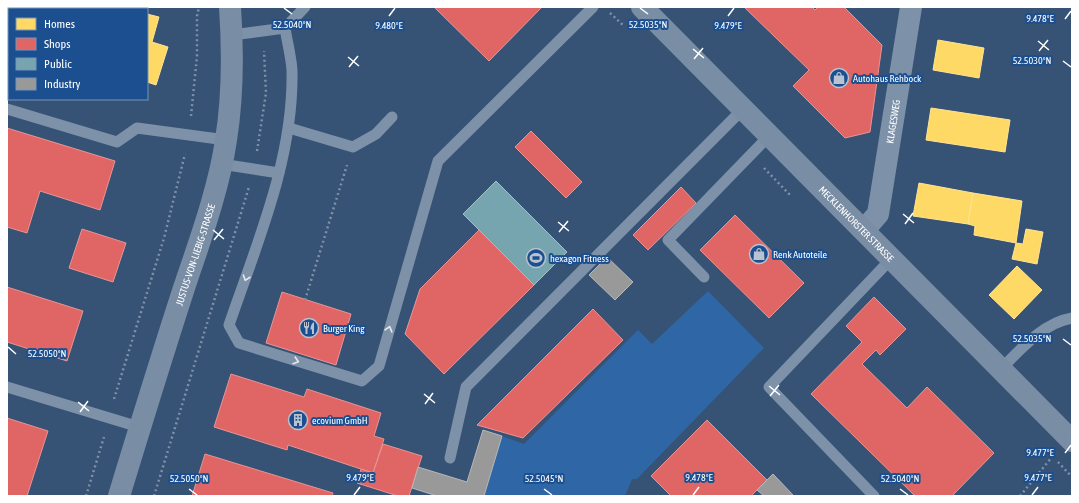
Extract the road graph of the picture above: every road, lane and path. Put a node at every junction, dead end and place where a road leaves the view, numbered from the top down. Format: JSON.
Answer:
{"nodes":[{"id":1,"x":200,"y":7,"type":"edge"},
{"id":2,"x":230,"y":7,"type":"edge"},
{"id":3,"x":305,"y":7,"type":"edge"},
{"id":4,"x":593,"y":7,"type":"edge"},
{"id":5,"x":642,"y":7,"type":"edge"},
{"id":6,"x":911,"y":7,"type":"edge"},
{"id":7,"x":285,"y":28,"type":"junction"},
{"id":8,"x":232,"y":35,"type":"junction"},
{"id":9,"x":7,"y":109,"type":"edge"},
{"id":10,"x":743,"y":109,"type":"junction"},
{"id":11,"x":392,"y":117,"type":"dead end"},
{"id":12,"x":288,"y":128,"type":"junction"},
{"id":13,"x":189,"y":136,"type":"junction"},
{"id":14,"x":769,"y":136,"type":"junction"},
{"id":15,"x":226,"y":140,"type":"junction"},
{"id":16,"x":353,"y":147,"type":"junction"},
{"id":17,"x":221,"y":164,"type":"junction"},
{"id":18,"x":279,"y":173,"type":"junction"},
{"id":19,"x":864,"y":230,"type":"junction"},
{"id":20,"x":892,"y":258,"type":"junction"},
{"id":21,"x":704,"y":277,"type":"dead end"},
{"id":22,"x":305,"y":300,"type":"dead end"},
{"id":23,"x":1072,"y":318,"type":"edge"},
{"id":24,"x":1001,"y":369,"type":"junction"},
{"id":25,"x":7,"y":387,"type":"edge"},
{"id":26,"x":108,"y":418,"type":"junction"},
{"id":27,"x":139,"y":427,"type":"junction"},
{"id":28,"x":1072,"y":441,"type":"edge"},
{"id":29,"x":1052,"y":456,"type":"dead end"},
{"id":30,"x":450,"y":458,"type":"dead end"},
{"id":31,"x":86,"y":496,"type":"edge"},
{"id":32,"x":119,"y":496,"type":"edge"},
{"id":33,"x":874,"y":496,"type":"edge"},
{"id":34,"x":1020,"y":496,"type":"edge"}],
"edges":[{"from":1,"to":13,"type":"path"},
{"from":2,"to":8,"type":"main road","name":"JUSTUS-VON-LIEBIG-STRASSE"},
{"from":3,"to":7,"type":"lane"},
{"from":18,"to":4,"type":"lane","one_way":true},
{"from":5,"to":10,"type":"main road","name":"MECKLENHORSTER STRASSE"},
{"from":6,"to":19,"type":"street","name":"KLAGESWEG"},
{"from":7,"to":8,"type":"lane"},
{"from":7,"to":12,"type":"lane"},
{"from":8,"to":15,"type":"main road","name":"JUSTUS-VON-LIEBIG-STRASSE"},
{"from":9,"to":13,"type":"lane"},
{"from":10,"to":14,"type":"main road","name":"MECKLENHORSTER STRASSE"},
{"from":10,"to":30,"type":"lane"},
{"from":11,"to":16,"type":"lane"},
{"from":12,"to":16,"type":"lane"},
{"from":12,"to":18,"type":"lane"},
{"from":13,"to":15,"type":"lane"},
{"from":13,"to":26,"type":"path"},
{"from":14,"to":19,"type":"main road","name":"MECKLENHORSTER STRASSE"},
{"from":14,"to":21,"type":"lane"},
{"from":15,"to":17,"type":"main road","name":"JUSTUS-VON-LIEBIG-STRASSE"},
{"from":16,"to":22,"type":"path"},
{"from":17,"to":18,"type":"lane"},
{"from":17,"to":27,"type":"main road","name":"JUSTUS-VON-LIEBIG-STRASSE"},
{"from":19,"to":20,"type":"main road","name":"MECKLENHORSTER STRASSE"},
{"from":20,"to":24,"type":"main road","name":"MECKLENHORSTER STRASSE"},
{"from":20,"to":33,"type":"lane"},
{"from":23,"to":24,"type":"lane"},
{"from":24,"to":28,"type":"main road","name":"MECKLENHORSTER STRASSE"},
{"from":25,"to":26,"type":"lane"},
{"from":26,"to":27,"type":"lane"},
{"from":26,"to":31,"type":"path"},
{"from":27,"to":32,"type":"main road","name":"JUSTUS-VON-LIEBIG-STRASSE"},
{"from":29,"to":34,"type":"path"}]}
